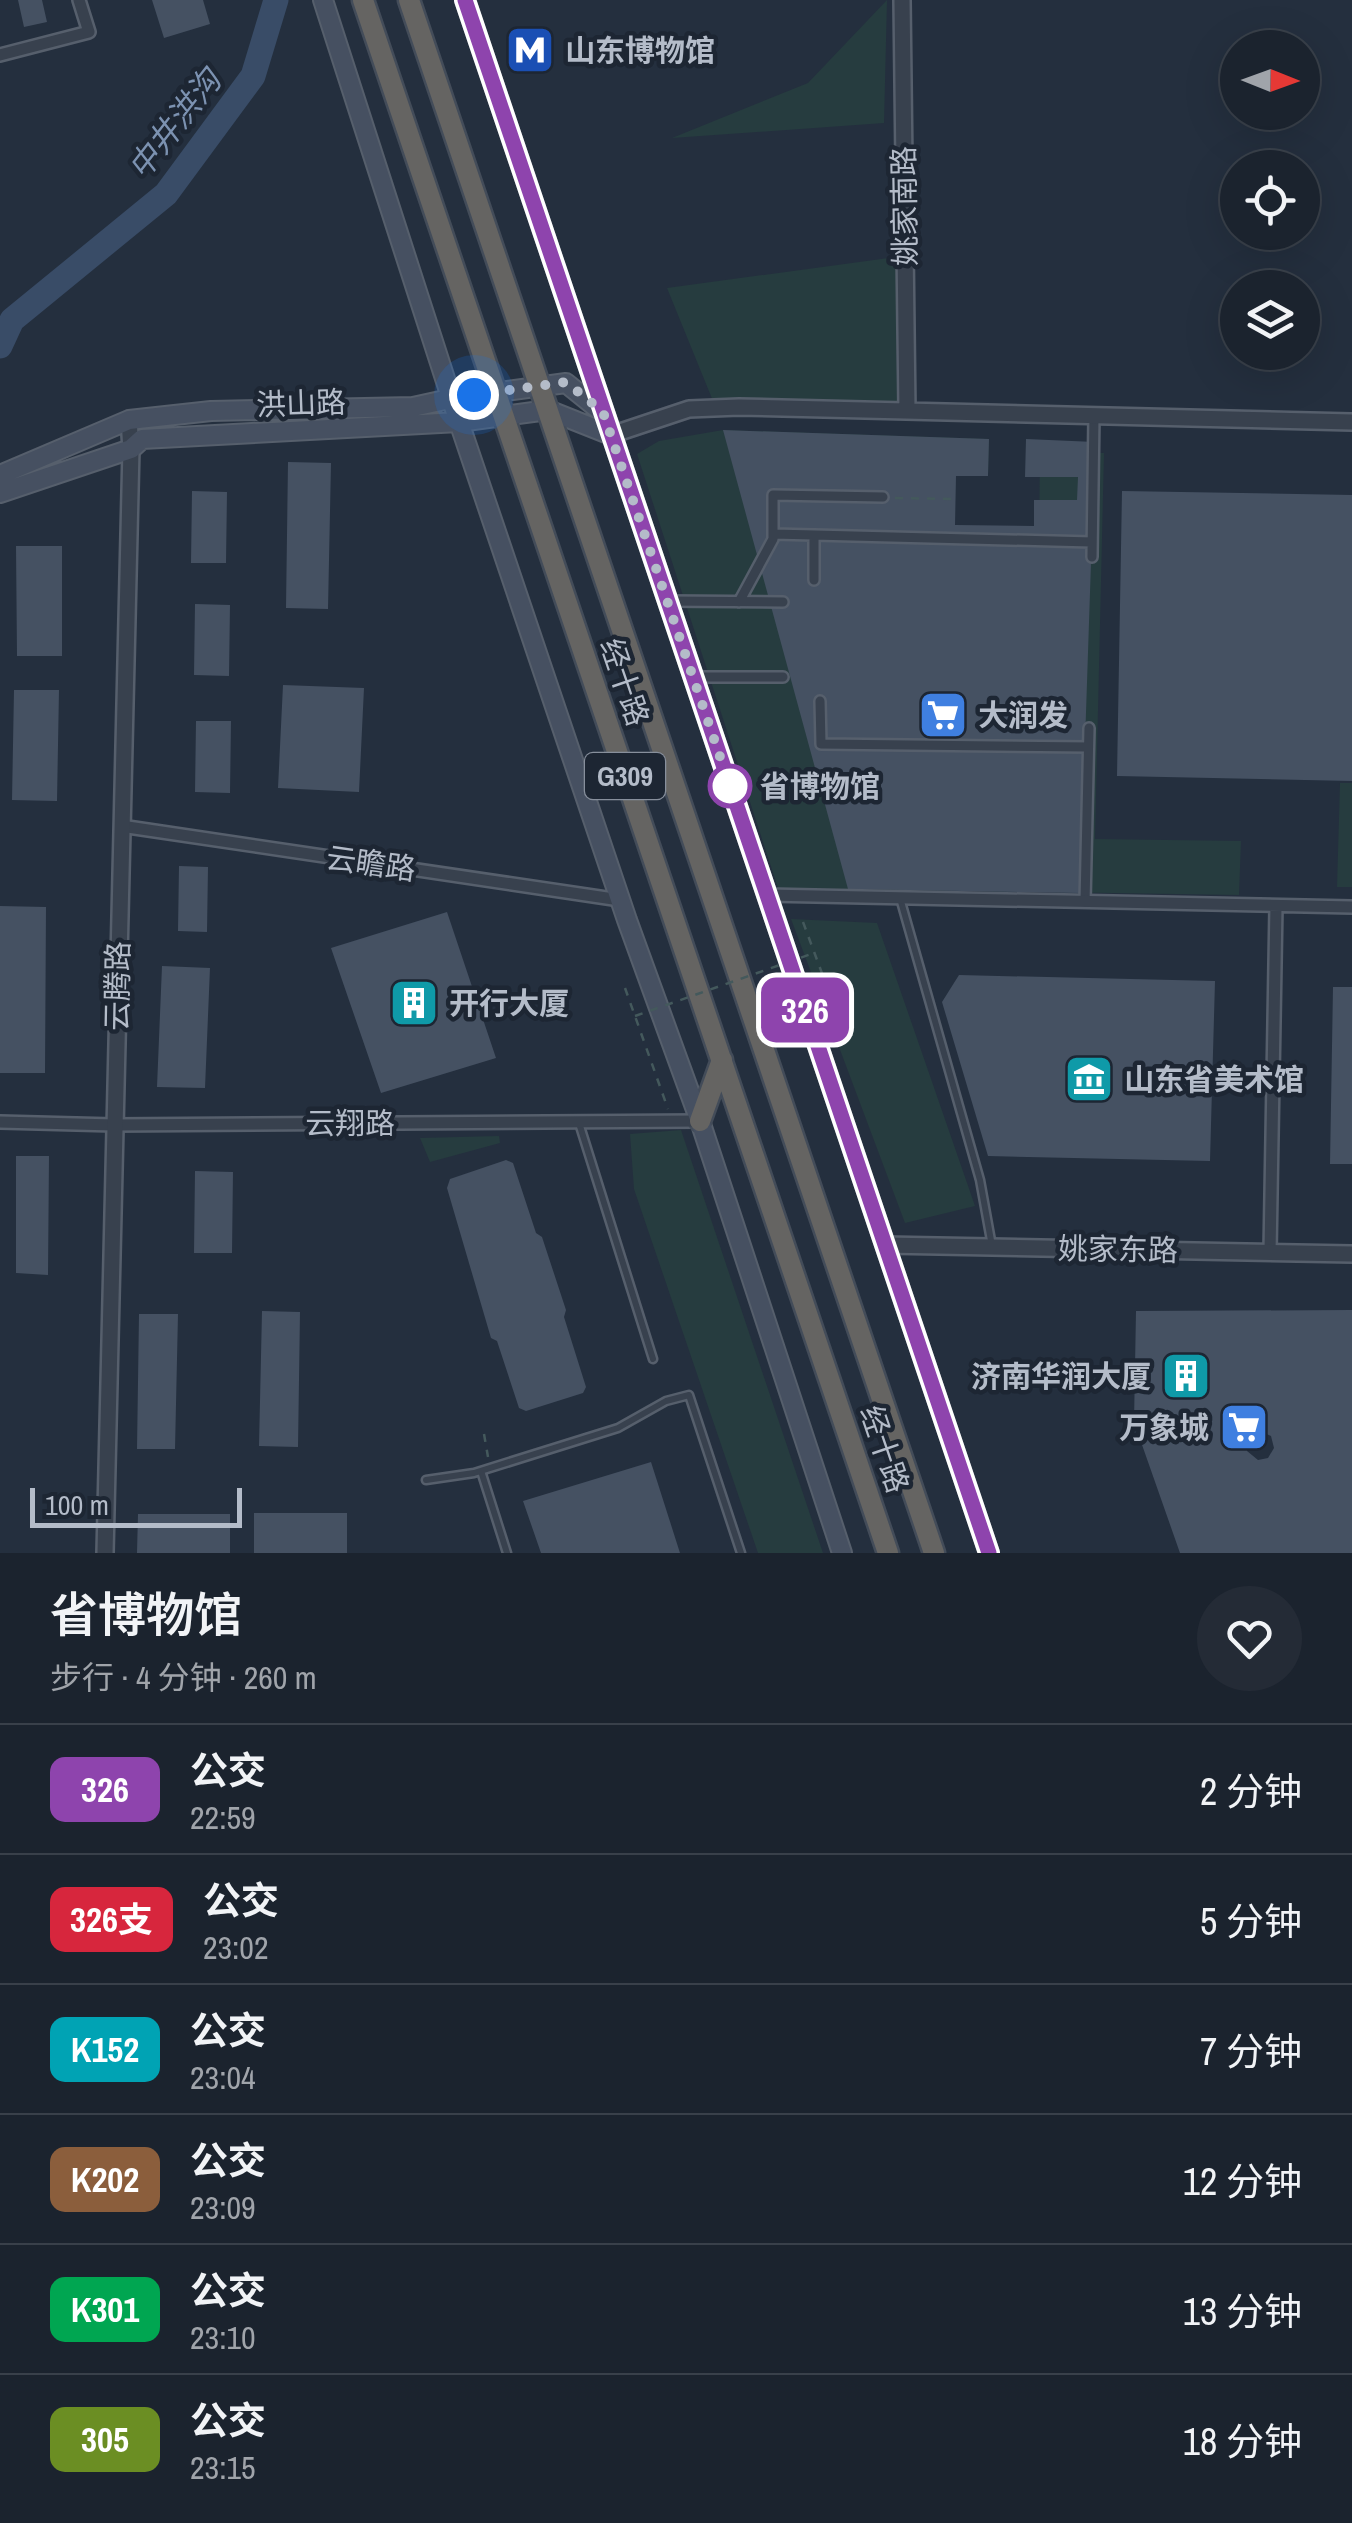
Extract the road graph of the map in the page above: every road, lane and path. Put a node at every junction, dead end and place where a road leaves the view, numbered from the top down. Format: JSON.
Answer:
{"nodes":[{"id":1,"x":79,"y":0,"type":"edge"},
{"id":2,"x":323,"y":0,"type":"edge"},
{"id":3,"x":363,"y":0,"type":"edge"},
{"id":4,"x":409,"y":0,"type":"edge"},
{"id":5,"x":465,"y":0,"type":"edge"},
{"id":6,"x":902,"y":0,"type":"edge"},
{"id":7,"x":0,"y":55,"type":"edge"},
{"id":8,"x":540,"y":386,"type":"junction"},
{"id":9,"x":495,"y":392,"type":"junction"},
{"id":10,"x":454,"y":398,"type":"junction"},
{"id":11,"x":548,"y":410,"type":"junction"},
{"id":12,"x":907,"y":411,"type":"junction"},
{"id":13,"x":603,"y":412,"type":"junction"},
{"id":14,"x":504,"y":416,"type":"junction"},
{"id":15,"x":1094,"y":416,"type":"junction"},
{"id":16,"x":130,"y":420,"type":"junction"},
{"id":17,"x":459,"y":422,"type":"junction"},
{"id":18,"x":1352,"y":422,"type":"edge"},
{"id":19,"x":610,"y":435,"type":"junction"},
{"id":20,"x":132,"y":450,"type":"junction"},
{"id":21,"x":0,"y":475,"type":"edge"},
{"id":22,"x":0,"y":494,"type":"edge"},
{"id":23,"x":884,"y":497,"type":"joint"},
{"id":24,"x":956,"y":499,"type":"dead end"},
{"id":25,"x":773,"y":534,"type":"junction"},
{"id":26,"x":814,"y":534,"type":"junction"},
{"id":27,"x":1092,"y":542,"type":"dead end"},
{"id":28,"x":1092,"y":557,"type":"dead end"},
{"id":29,"x":814,"y":580,"type":"dead end"},
{"id":30,"x":667,"y":601,"type":"junction"},
{"id":31,"x":740,"y":602,"type":"junction"},
{"id":32,"x":782,"y":602,"type":"dead end"},
{"id":33,"x":694,"y":677,"type":"junction"},
{"id":34,"x":783,"y":677,"type":"dead end"},
{"id":35,"x":820,"y":701,"type":"dead end"},
{"id":36,"x":1089,"y":728,"type":"dead end"},
{"id":37,"x":1088,"y":747,"type":"junction"},
{"id":38,"x":121,"y":826,"type":"junction"},
{"id":39,"x":767,"y":896,"type":"junction"},
{"id":40,"x":900,"y":898,"type":"junction"},
{"id":41,"x":620,"y":900,"type":"junction"},
{"id":42,"x":1085,"y":902,"type":"junction"},
{"id":43,"x":1276,"y":906,"type":"junction"},
{"id":44,"x":1352,"y":907,"type":"edge"},
{"id":45,"x":803,"y":922,"type":"dead end"},
{"id":46,"x":814,"y":953,"type":"junction"},
{"id":47,"x":823,"y":976,"type":"dead end"},
{"id":48,"x":626,"y":988,"type":"dead end"},
{"id":49,"x":635,"y":1016,"type":"junction"},
{"id":50,"x":722,"y":1060,"type":"junction"},
{"id":51,"x":700,"y":1120,"type":"junction"},
{"id":52,"x":672,"y":1121,"type":"junction"},
{"id":53,"x":0,"y":1122,"type":"edge"},
{"id":54,"x":578,"y":1122,"type":"junction"},
{"id":55,"x":114,"y":1125,"type":"junction"},
{"id":56,"x":885,"y":1244,"type":"junction"},
{"id":57,"x":992,"y":1247,"type":"junction"},
{"id":58,"x":1270,"y":1252,"type":"junction"},
{"id":59,"x":1352,"y":1254,"type":"edge"},
{"id":60,"x":653,"y":1359,"type":"dead end"},
{"id":61,"x":484,"y":1434,"type":"dead end"},
{"id":62,"x":491,"y":1468,"type":"junction"},
{"id":63,"x":481,"y":1471,"type":"junction"},
{"id":64,"x":426,"y":1480,"type":"dead end"},
{"id":65,"x":105,"y":1553,"type":"edge"},
{"id":66,"x":507,"y":1553,"type":"edge"},
{"id":67,"x":741,"y":1553,"type":"edge"},
{"id":68,"x":842,"y":1553,"type":"edge"},
{"id":69,"x":888,"y":1553,"type":"edge"},
{"id":70,"x":934,"y":1553,"type":"edge"},
{"id":71,"x":989,"y":1553,"type":"edge"}],
"edges":[{"from":1,"to":7,"type":"street"},
{"from":2,"to":10,"type":"main road"},
{"from":3,"to":9,"type":"highway","name":"经十路","number":"G309"},
{"from":4,"to":8,"type":"highway","name":"经十路","number":"G309"},
{"from":5,"to":13,"type":"main road"},
{"from":6,"to":12,"type":"street","name":"姚家南路"},
{"from":8,"to":9,"type":"main road","name":"洪山路"},
{"from":8,"to":11,"type":"highway","name":"经十路","number":"G309"},
{"from":8,"to":13,"type":"main road","name":"洪山路"},
{"from":9,"to":10,"type":"main road","name":"洪山路"},
{"from":9,"to":14,"type":"highway","name":"经十路","number":"G309"},
{"from":10,"to":16,"type":"main road","name":"洪山路"},
{"from":10,"to":17,"type":"main road"},
{"from":11,"to":14,"type":"main road","name":"洪山路"},
{"from":11,"to":19,"type":"main road","name":"洪山路"},
{"from":11,"to":70,"type":"highway","name":"经十路","number":"G309"},
{"from":12,"to":15,"type":"street"},
{"from":12,"to":19,"type":"street"},
{"from":13,"to":19,"type":"main road"},
{"from":14,"to":17,"type":"main road","name":"洪山路"},
{"from":14,"to":50,"type":"highway","name":"经十路","number":"G309"},
{"from":15,"to":18,"type":"street"},
{"from":15,"to":28,"type":"street"},
{"from":16,"to":20,"type":"street","name":"云腾路"},
{"from":16,"to":21,"type":"main road","name":"洪山路"},
{"from":17,"to":20,"type":"main road","name":"洪山路"},
{"from":17,"to":41,"type":"main road"},
{"from":19,"to":30,"type":"main road"},
{"from":20,"to":22,"type":"main road","name":"洪山路"},
{"from":20,"to":38,"type":"street","name":"云腾路"},
{"from":23,"to":24,"type":"path"},
{"from":23,"to":25,"type":"street"},
{"from":25,"to":26,"type":"street"},
{"from":25,"to":31,"type":"street"},
{"from":26,"to":27,"type":"street"},
{"from":26,"to":29,"type":"street"},
{"from":30,"to":31,"type":"street"},
{"from":30,"to":33,"type":"main road"},
{"from":31,"to":32,"type":"street"},
{"from":33,"to":34,"type":"street"},
{"from":33,"to":39,"type":"main road"},
{"from":35,"to":37,"type":"street"},
{"from":36,"to":37,"type":"street"},
{"from":37,"to":42,"type":"street"},
{"from":38,"to":41,"type":"street","name":"云瞻路"},
{"from":38,"to":55,"type":"street","name":"云腾路"},
{"from":39,"to":40,"type":"street"},
{"from":39,"to":56,"type":"main road"},
{"from":40,"to":42,"type":"street"},
{"from":40,"to":57,"type":"lane"},
{"from":41,"to":51,"type":"main road"},
{"from":42,"to":43,"type":"street"},
{"from":43,"to":44,"type":"street"},
{"from":43,"to":58,"type":"street"},
{"from":45,"to":46,"type":"path","bridge":true},
{"from":46,"to":47,"type":"path","bridge":true},
{"from":46,"to":49,"type":"path","bridge":true},
{"from":48,"to":49,"type":"path"},
{"from":49,"to":52,"type":"path"},
{"from":50,"to":51,"type":"highway"},
{"from":50,"to":69,"type":"highway","name":"经十路","number":"G309"},
{"from":51,"to":52,"type":"street","name":"云翔路"},
{"from":51,"to":68,"type":"main road"},
{"from":52,"to":54,"type":"street","name":"云翔路"},
{"from":53,"to":55,"type":"street","name":"云翔路"},
{"from":54,"to":55,"type":"street","name":"云翔路"},
{"from":54,"to":60,"type":"lane"},
{"from":55,"to":65,"type":"street","name":"云腾路"},
{"from":56,"to":57,"type":"street","name":"姚家东路"},
{"from":56,"to":71,"type":"main road"},
{"from":57,"to":58,"type":"street","name":"姚家东路"},
{"from":58,"to":59,"type":"street","name":"姚家东路"},
{"from":61,"to":62,"type":"path"},
{"from":62,"to":63,"type":"lane"},
{"from":62,"to":67,"type":"lane"},
{"from":63,"to":64,"type":"lane"},
{"from":63,"to":66,"type":"lane"}]}
